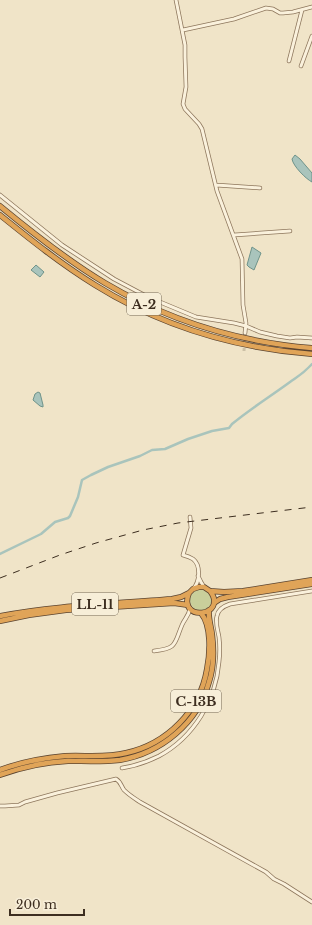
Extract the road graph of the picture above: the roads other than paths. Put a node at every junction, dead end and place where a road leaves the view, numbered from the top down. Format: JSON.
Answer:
{"nodes":[{"id":1,"x":176,"y":0,"type":"edge"},
{"id":2,"x":312,"y":8,"type":"edge"},
{"id":3,"x":302,"y":10,"type":"junction"},
{"id":4,"x":183,"y":30,"type":"junction"},
{"id":5,"x":312,"y":36,"type":"edge"},
{"id":6,"x":289,"y":60,"type":"dead end"},
{"id":7,"x":301,"y":66,"type":"dead end"},
{"id":8,"x":216,"y":185,"type":"junction"},
{"id":9,"x":260,"y":188,"type":"dead end"},
{"id":10,"x":0,"y":195,"type":"edge"},
{"id":11,"x":0,"y":206,"type":"edge"},
{"id":12,"x":0,"y":215,"type":"edge"},
{"id":13,"x":290,"y":231,"type":"dead end"},
{"id":14,"x":234,"y":235,"type":"junction"},
{"id":15,"x":246,"y":326,"type":"junction"},
{"id":16,"x":245,"y":333,"type":"tunnel mouth"},
{"id":17,"x":312,"y":338,"type":"edge"},
{"id":18,"x":312,"y":348,"type":"edge"},
{"id":19,"x":312,"y":354,"type":"edge"},
{"id":20,"x":190,"y":517,"type":"dead end"},
{"id":21,"x":198,"y":576,"type":"junction"},
{"id":22,"x":312,"y":577,"type":"edge"},
{"id":23,"x":312,"y":580,"type":"edge"},
{"id":24,"x":312,"y":584,"type":"edge"},
{"id":25,"x":204,"y":587,"type":"junction"},
{"id":26,"x":210,"y":590,"type":"junction"},
{"id":27,"x":248,"y":590,"type":"junction"},
{"id":28,"x":191,"y":591,"type":"junction"},
{"id":29,"x":312,"y":591,"type":"edge"},
{"id":30,"x":214,"y":603,"type":"junction"},
{"id":31,"x":189,"y":606,"type":"junction"},
{"id":32,"x":209,"y":610,"type":"junction"},
{"id":33,"x":198,"y":613,"type":"junction"},
{"id":34,"x":0,"y":616,"type":"edge"},
{"id":35,"x":188,"y":616,"type":"junction"},
{"id":36,"x":0,"y":621,"type":"edge"},
{"id":37,"x":154,"y":651,"type":"dead end"},
{"id":38,"x":122,"y":768,"type":"dead end"},
{"id":39,"x":0,"y":770,"type":"edge"},
{"id":40,"x":0,"y":775,"type":"edge"},
{"id":41,"x":0,"y":806,"type":"edge"},
{"id":42,"x":312,"y":902,"type":"edge"}],
"edges":[{"from":1,"to":4,"type":"street"},
{"from":2,"to":3,"type":"street"},
{"from":3,"to":4,"type":"street"},
{"from":3,"to":6,"type":"street"},
{"from":4,"to":8,"type":"street"},
{"from":5,"to":7,"type":"street"},
{"from":8,"to":9,"type":"street"},
{"from":8,"to":14,"type":"street"},
{"from":10,"to":15,"type":"street"},
{"from":11,"to":18,"type":"highway","number":"A-2"},
{"from":12,"to":19,"type":"highway","number":"A-2"},
{"from":13,"to":14,"type":"street"},
{"from":14,"to":15,"type":"street"},
{"from":15,"to":16,"type":"street"},
{"from":15,"to":17,"type":"street"},
{"from":20,"to":21,"type":"street"},
{"from":21,"to":25,"type":"street"},
{"from":21,"to":28,"type":"street"},
{"from":22,"to":27,"type":"highway"},
{"from":23,"to":27,"type":"highway"},
{"from":24,"to":30,"type":"highway"},
{"from":25,"to":26,"type":"highway"},
{"from":25,"to":28,"type":"highway","number":"LL-11"},
{"from":26,"to":27,"type":"highway"},
{"from":26,"to":30,"type":"highway"},
{"from":28,"to":31,"type":"highway"},
{"from":28,"to":34,"type":"highway","number":"LL-11"},
{"from":29,"to":38,"type":"street"},
{"from":30,"to":32,"type":"highway"},
{"from":31,"to":33,"type":"highway","number":"LL-11"},
{"from":31,"to":35,"type":"street"},
{"from":31,"to":36,"type":"highway","number":"LL-11"},
{"from":32,"to":33,"type":"highway"},
{"from":32,"to":40,"type":"highway","number":"C-13B"},
{"from":33,"to":35,"type":"street"},
{"from":33,"to":39,"type":"highway","number":"C-13B"},
{"from":35,"to":37,"type":"street"},
{"from":41,"to":42,"type":"street"}]}
